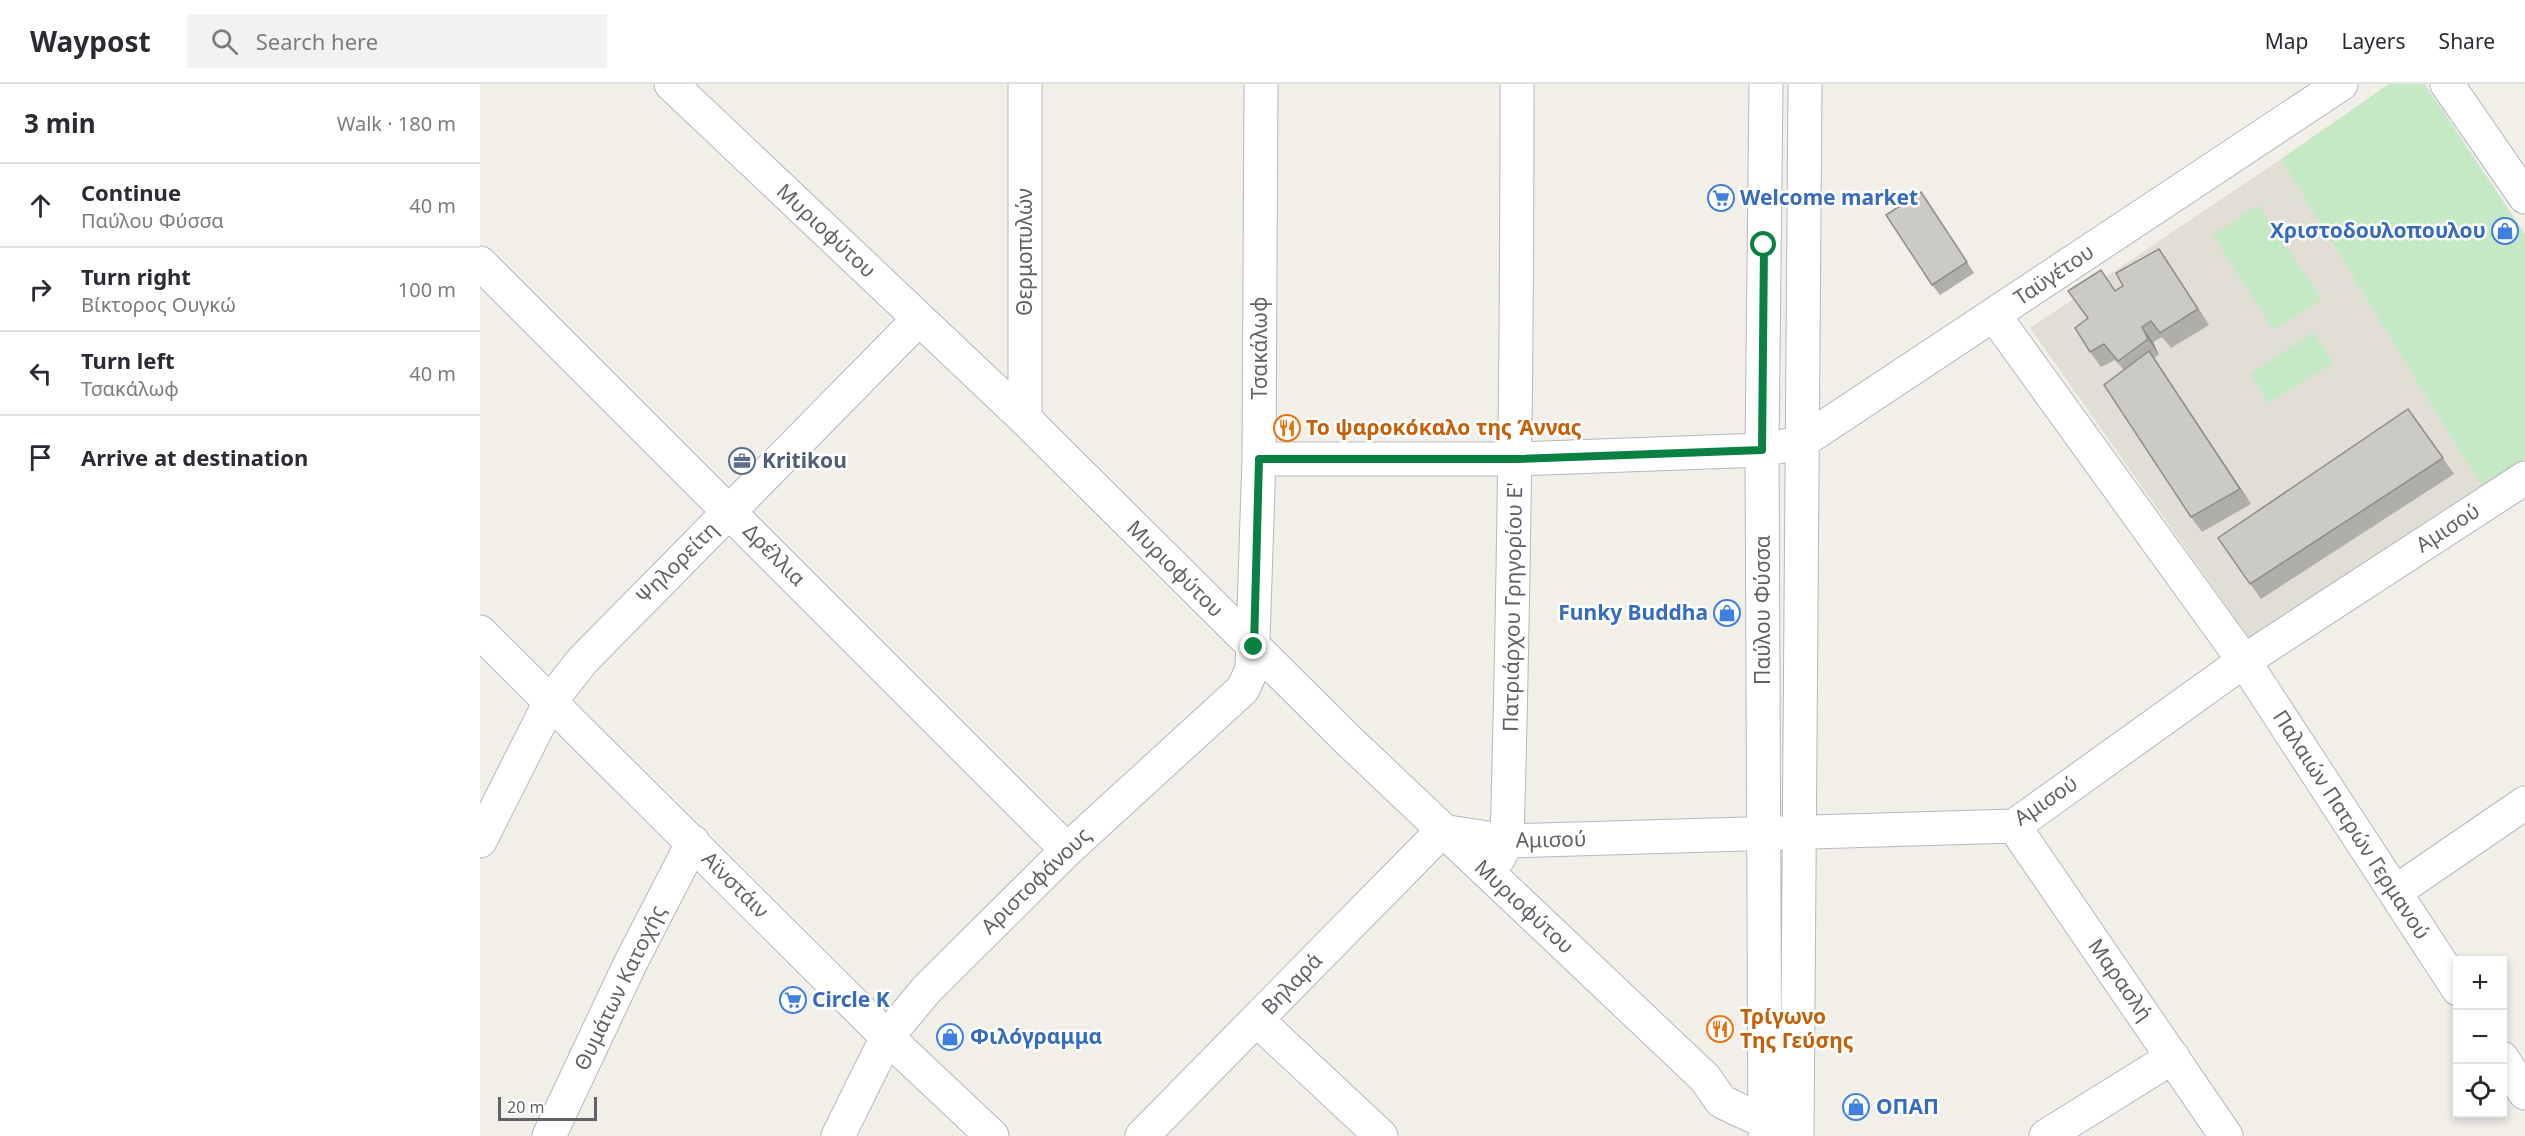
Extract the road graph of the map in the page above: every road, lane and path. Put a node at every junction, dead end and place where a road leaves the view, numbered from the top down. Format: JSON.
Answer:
{"nodes":[{"id":1,"x":671,"y":84,"type":"edge"},
{"id":2,"x":1025,"y":84,"type":"edge"},
{"id":3,"x":1262,"y":84,"type":"edge"},
{"id":4,"x":1517,"y":84,"type":"edge"},
{"id":5,"x":1766,"y":84,"type":"edge"},
{"id":6,"x":1805,"y":84,"type":"edge"},
{"id":7,"x":2341,"y":84,"type":"edge"},
{"id":8,"x":2447,"y":84,"type":"edge"},
{"id":9,"x":2525,"y":197,"type":"edge"},
{"id":10,"x":480,"y":263,"type":"edge"},
{"id":11,"x":1994,"y":315,"type":"junction"},
{"id":12,"x":919,"y":318,"type":"junction"},
{"id":13,"x":1025,"y":419,"type":"junction"},
{"id":14,"x":1800,"y":443,"type":"junction"},
{"id":15,"x":1762,"y":450,"type":"junction"},
{"id":16,"x":1259,"y":459,"type":"junction"},
{"id":17,"x":1516,"y":459,"type":"junction"},
{"id":18,"x":2525,"y":478,"type":"edge"},
{"id":19,"x":729,"y":510,"type":"junction"},
{"id":20,"x":480,"y":633,"type":"edge"},
{"id":21,"x":1254,"y":647,"type":"junction"},
{"id":22,"x":2244,"y":662,"type":"junction"},
{"id":23,"x":550,"y":702,"type":"junction"},
{"id":24,"x":2525,"y":803,"type":"edge"},
{"id":25,"x":2014,"y":826,"type":"junction"},
{"id":26,"x":1442,"y":831,"type":"junction"},
{"id":27,"x":1801,"y":833,"type":"junction"},
{"id":28,"x":1762,"y":834,"type":"junction"},
{"id":29,"x":480,"y":841,"type":"edge"},
{"id":30,"x":1507,"y":841,"type":"junction"},
{"id":31,"x":693,"y":842,"type":"junction"},
{"id":32,"x":1067,"y":850,"type":"junction"},
{"id":33,"x":1490,"y":874,"type":"junction"},
{"id":34,"x":2395,"y":892,"type":"junction"},
{"id":35,"x":2453,"y":983,"type":"edge"},
{"id":36,"x":1257,"y":1020,"type":"junction"},
{"id":37,"x":887,"y":1037,"type":"junction"},
{"id":38,"x":2173,"y":1057,"type":"junction"},
{"id":39,"x":2506,"y":1064,"type":"edge"},
{"id":40,"x":2525,"y":1093,"type":"edge"},
{"id":41,"x":1774,"y":1131,"type":"edge"},
{"id":42,"x":549,"y":1136,"type":"edge"},
{"id":43,"x":838,"y":1136,"type":"edge"},
{"id":44,"x":992,"y":1136,"type":"edge"},
{"id":45,"x":1142,"y":1136,"type":"edge"},
{"id":46,"x":1381,"y":1136,"type":"edge"},
{"id":47,"x":2046,"y":1136,"type":"edge"},
{"id":48,"x":2226,"y":1136,"type":"edge"}],
"edges":[{"from":1,"to":12,"type":"street","name":"Μυριοφύτου"},
{"from":2,"to":13,"type":"street","name":"Θερμοπυλών"},
{"from":3,"to":16,"type":"street","name":"Τσακάλωφ"},
{"from":4,"to":17,"type":"street","name":"Πατριάρχου Γρηγορίου Ε'"},
{"from":5,"to":15,"type":"street","name":"Παύλου Φύσσα"},
{"from":6,"to":14,"type":"street","name":"Παύλου Φύσσα"},
{"from":7,"to":11,"type":"street","name":"Ταϋγέτου"},
{"from":8,"to":9,"type":"street"},
{"from":10,"to":19,"type":"street","name":"Δρέλλια"},
{"from":11,"to":14,"type":"street","name":"Ταϋγέτου"},
{"from":11,"to":22,"type":"street","name":"Παλαιών Πατρών Γερμανού"},
{"from":12,"to":13,"type":"street","name":"Μυριοφύτου"},
{"from":12,"to":19,"type":"street","name":"Ψηλορείτη"},
{"from":13,"to":21,"type":"street","name":"Μυριοφύτου"},
{"from":14,"to":15,"type":"street","name":"Ταϋγέτου"},
{"from":14,"to":27,"type":"street","name":"Παύλου Φύσσα"},
{"from":15,"to":17,"type":"street","name":"Ταϋγέτου"},
{"from":15,"to":28,"type":"street","name":"Παύλου Φύσσα"},
{"from":16,"to":17,"type":"street","name":"Ταϋγέτου"},
{"from":16,"to":21,"type":"street","name":"Τσακάλωφ"},
{"from":17,"to":30,"type":"street","name":"Πατριάρχου Γρηγορίου Ε'"},
{"from":18,"to":22,"type":"street","name":"Αμισού"},
{"from":19,"to":23,"type":"street","name":"Ψηλορείτη"},
{"from":19,"to":32,"type":"street","name":"Δρέλλια"},
{"from":20,"to":23,"type":"street","name":"Αϊνστάιν"},
{"from":21,"to":26,"type":"street","name":"Μυριοφύτου"},
{"from":21,"to":32,"type":"street","name":"Αριστοφάνους"},
{"from":22,"to":25,"type":"street","name":"Αμισού"},
{"from":22,"to":34,"type":"street","name":"Παλαιών Πατρών Γερμανού"},
{"from":23,"to":29,"type":"street","name":"Ψηλορείτη"},
{"from":23,"to":31,"type":"street","name":"Αϊνστάιν"},
{"from":24,"to":34,"type":"street"},
{"from":25,"to":27,"type":"street","name":"Αμισού"},
{"from":25,"to":38,"type":"street","name":"Μαρασλή"},
{"from":26,"to":30,"type":"street","name":"Αμισού"},
{"from":26,"to":33,"type":"street","name":"Μυριοφύτου"},
{"from":26,"to":36,"type":"street","name":"Βηλαρά"},
{"from":27,"to":28,"type":"street","name":"Αμισού"},
{"from":27,"to":41,"type":"street","name":"Παύλου Φύσσα"},
{"from":28,"to":30,"type":"street","name":"Αμισού"},
{"from":28,"to":41,"type":"street","name":"Παύλου Φύσσα"},
{"from":30,"to":33,"type":"street","name":"Πατριάρχου Γρηγορίου Ε'"},
{"from":31,"to":37,"type":"street","name":"Αϊνστάιν"},
{"from":31,"to":42,"type":"street","name":"Θυμάτων Κατοχής"},
{"from":32,"to":37,"type":"street","name":"Αριστοφάνους"},
{"from":33,"to":41,"type":"street","name":"Μυριοφύτου"},
{"from":34,"to":35,"type":"street","name":"Παλαιών Πατρών Γερμανού"},
{"from":36,"to":45,"type":"street","name":"Βηλαρά"},
{"from":36,"to":46,"type":"street"},
{"from":37,"to":43,"type":"street","name":"Αριστοφάνους"},
{"from":37,"to":44,"type":"street","name":"Αϊνστάιν"},
{"from":38,"to":47,"type":"street"},
{"from":38,"to":48,"type":"street","name":"Μαρασλή"},
{"from":39,"to":40,"type":"street"}]}
